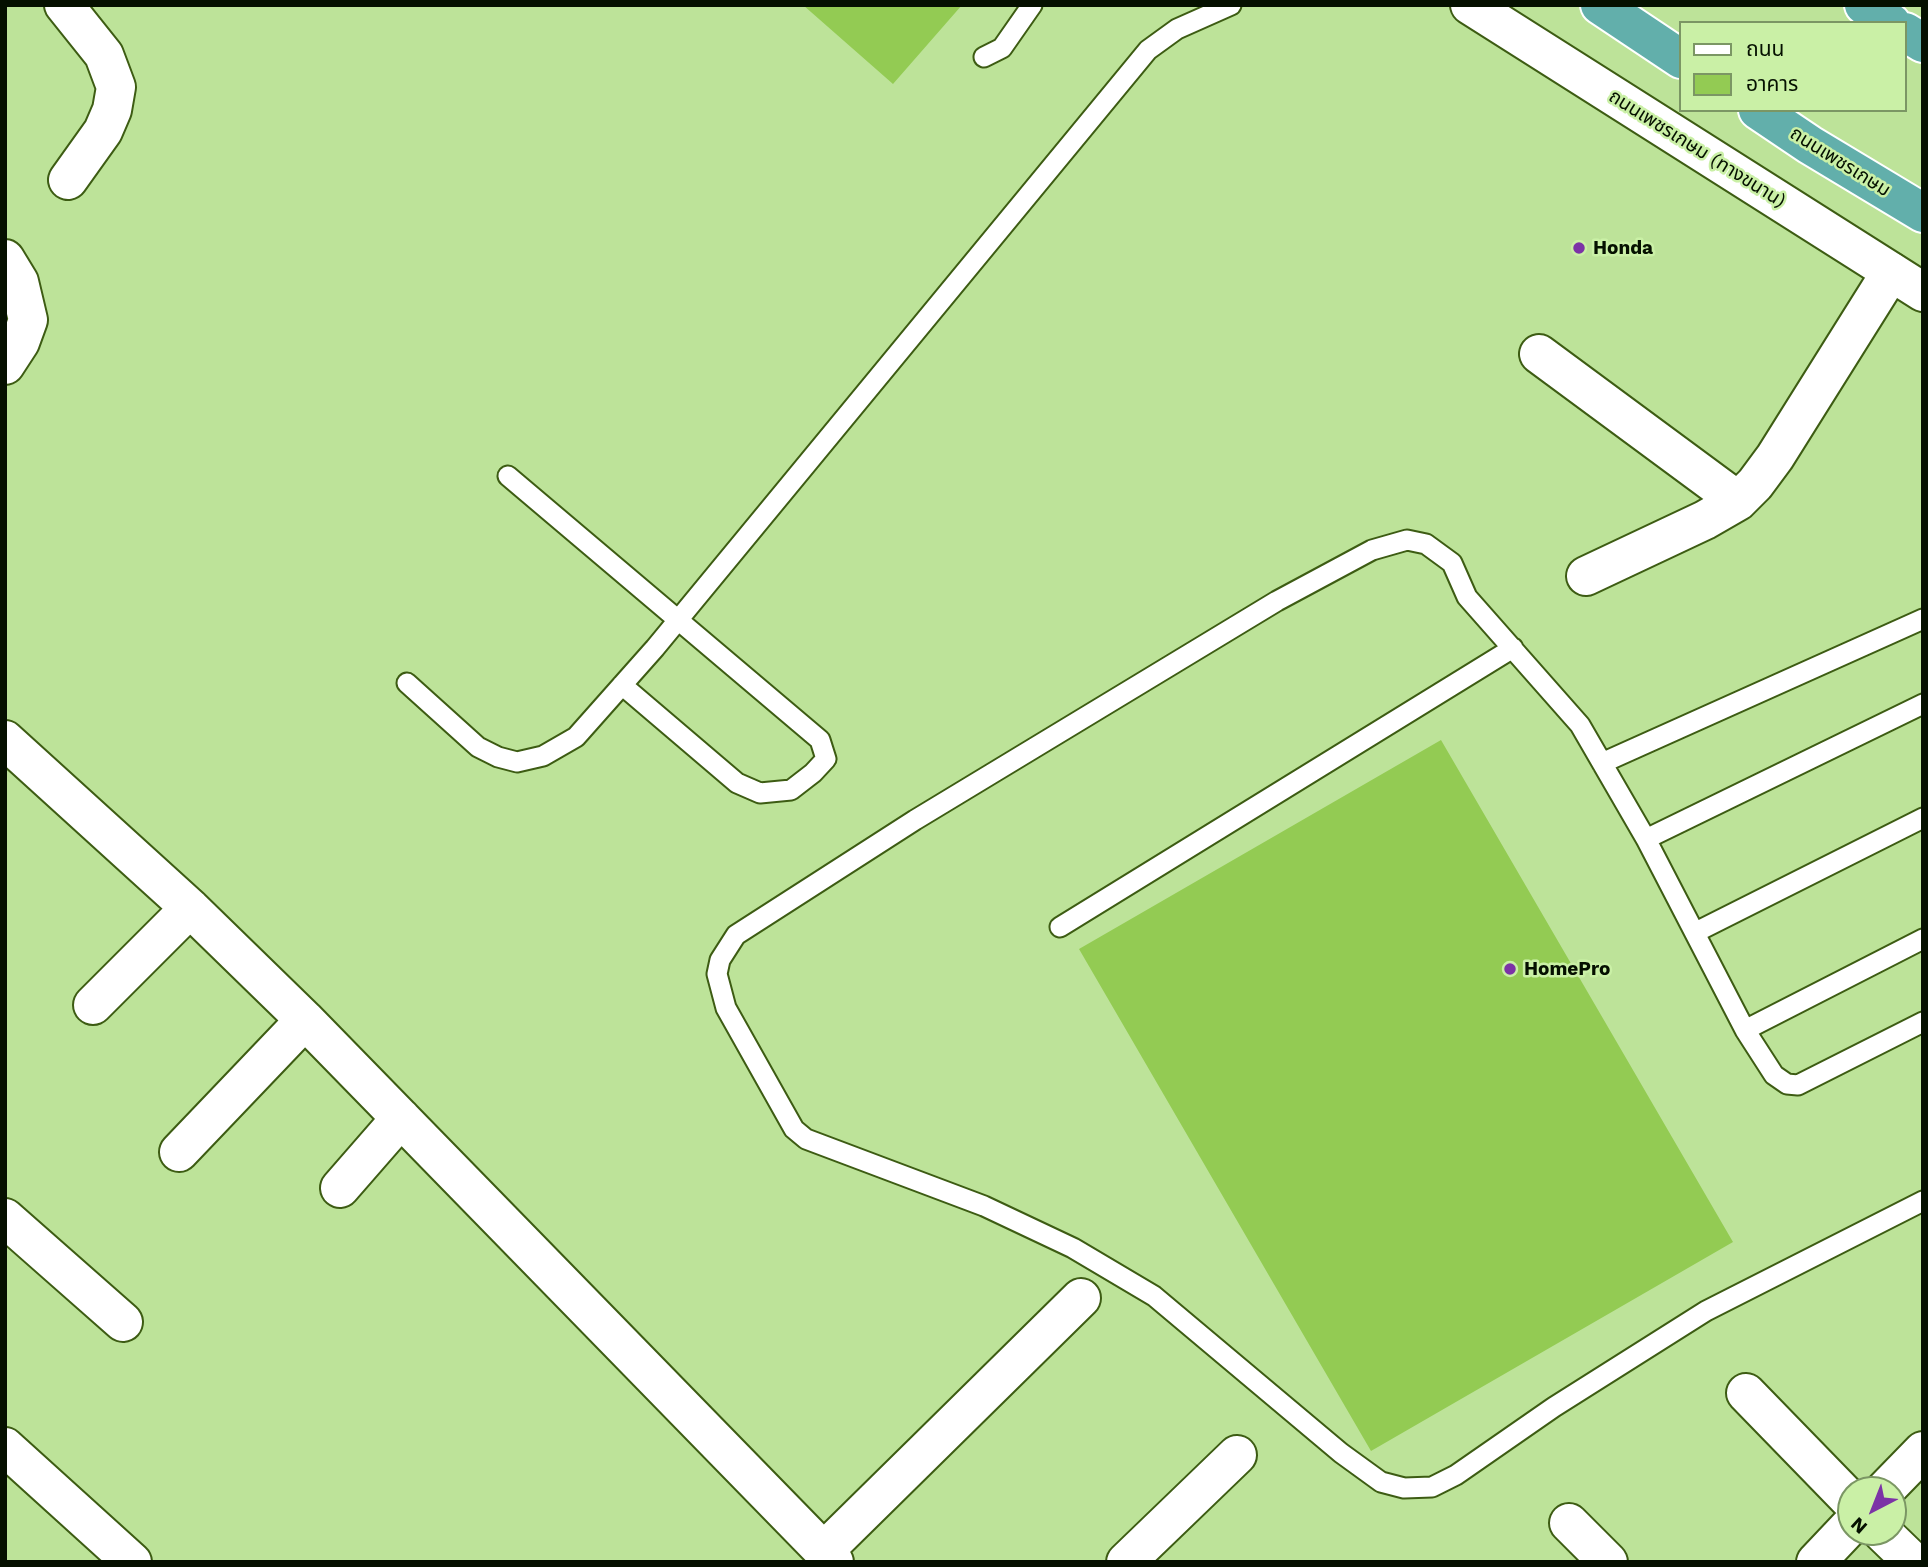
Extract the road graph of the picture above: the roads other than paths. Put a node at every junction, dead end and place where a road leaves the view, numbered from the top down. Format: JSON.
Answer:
{"nodes":[{"id":1,"x":64,"y":5,"type":"edge"},
{"id":2,"x":1032,"y":5,"type":"edge"},
{"id":3,"x":1231,"y":5,"type":"edge"},
{"id":4,"x":1471,"y":5,"type":"edge"},
{"id":5,"x":1600,"y":5,"type":"edge"},
{"id":6,"x":1864,"y":5,"type":"edge"},
{"id":7,"x":1888,"y":21,"type":"edge"},
{"id":8,"x":1907,"y":33,"type":"edge"},
{"id":9,"x":1923,"y":43,"type":"edge"},
{"id":10,"x":984,"y":57,"type":"dead end"},
{"id":11,"x":1680,"y":58,"type":"edge"},
{"id":12,"x":1761,"y":112,"type":"edge"},
{"id":13,"x":68,"y":180,"type":"dead end"},
{"id":14,"x":1923,"y":213,"type":"edge"},
{"id":15,"x":5,"y":259,"type":"edge"},
{"id":16,"x":1907,"y":282,"type":"edge"},
{"id":17,"x":1539,"y":354,"type":"dead end"},
{"id":18,"x":5,"y":365,"type":"edge"},
{"id":19,"x":508,"y":476,"type":"dead end"},
{"id":20,"x":1738,"y":501,"type":"junction"},
{"id":21,"x":1586,"y":576,"type":"dead end"},
{"id":22,"x":1923,"y":619,"type":"edge"},
{"id":23,"x":677,"y":621,"type":"junction"},
{"id":24,"x":1513,"y":648,"type":"junction"},
{"id":25,"x":407,"y":683,"type":"dead end"},
{"id":26,"x":622,"y":685,"type":"junction"},
{"id":27,"x":1923,"y":704,"type":"edge"},
{"id":28,"x":5,"y":740,"type":"edge"},
{"id":29,"x":1602,"y":763,"type":"junction"},
{"id":30,"x":1923,"y":818,"type":"edge"},
{"id":31,"x":1646,"y":839,"type":"junction"},
{"id":32,"x":190,"y":908,"type":"junction"},
{"id":33,"x":1060,"y":927,"type":"dead end"},
{"id":34,"x":1696,"y":932,"type":"junction"},
{"id":35,"x":1923,"y":939,"type":"edge"},
{"id":36,"x":93,"y":1004,"type":"dead end"},
{"id":37,"x":305,"y":1020,"type":"junction"},
{"id":38,"x":1923,"y":1022,"type":"edge"},
{"id":39,"x":1745,"y":1030,"type":"junction"},
{"id":40,"x":401,"y":1118,"type":"junction"},
{"id":41,"x":179,"y":1152,"type":"dead end"},
{"id":42,"x":340,"y":1188,"type":"dead end"},
{"id":43,"x":1923,"y":1201,"type":"edge"},
{"id":44,"x":5,"y":1218,"type":"edge"},
{"id":45,"x":1081,"y":1298,"type":"dead end"},
{"id":46,"x":123,"y":1322,"type":"dead end"},
{"id":47,"x":1746,"y":1393,"type":"dead end"},
{"id":48,"x":5,"y":1447,"type":"edge"},
{"id":49,"x":1923,"y":1451,"type":"edge"},
{"id":50,"x":1237,"y":1455,"type":"dead end"},
{"id":51,"x":1899,"y":1476,"type":"edge"},
{"id":52,"x":1837,"y":1487,"type":"edge"},
{"id":53,"x":1569,"y":1523,"type":"dead end"},
{"id":54,"x":1837,"y":1540,"type":"edge"},
{"id":55,"x":1896,"y":1546,"type":"edge"},
{"id":56,"x":829,"y":1557,"type":"edge"},
{"id":57,"x":132,"y":1562,"type":"edge"},
{"id":58,"x":1126,"y":1562,"type":"edge"},
{"id":59,"x":1608,"y":1562,"type":"edge"},
{"id":60,"x":1816,"y":1562,"type":"edge"},
{"id":61,"x":1913,"y":1562,"type":"edge"}],
"edges":[{"from":1,"to":13,"type":"street"},
{"from":2,"to":10,"type":"lane"},
{"from":3,"to":23,"type":"lane"},
{"from":4,"to":16,"type":"street","name":"ถนนเพชรเกษม (ทางขนาน)"},
{"from":5,"to":11,"type":"highway"},
{"from":6,"to":7,"type":"highway"},
{"from":8,"to":9,"type":"highway"},
{"from":12,"to":14,"type":"highway","name":"ถนนเพชรเกษม"},
{"from":15,"to":18,"type":"street"},
{"from":16,"to":20,"type":"street"},
{"from":17,"to":20,"type":"street"},
{"from":19,"to":23,"type":"lane"},
{"from":20,"to":21,"type":"street"},
{"from":22,"to":29,"type":"lane"},
{"from":23,"to":26,"type":"lane"},
{"from":23,"to":26,"type":"lane"},
{"from":24,"to":29,"type":"lane"},
{"from":24,"to":33,"type":"lane"},
{"from":24,"to":43,"type":"lane"},
{"from":25,"to":26,"type":"lane"},
{"from":27,"to":31,"type":"lane"},
{"from":28,"to":32,"type":"street"},
{"from":29,"to":31,"type":"lane"},
{"from":30,"to":34,"type":"lane"},
{"from":31,"to":34,"type":"lane"},
{"from":32,"to":36,"type":"street"},
{"from":32,"to":37,"type":"street"},
{"from":34,"to":39,"type":"lane"},
{"from":35,"to":39,"type":"lane"},
{"from":37,"to":40,"type":"street"},
{"from":37,"to":41,"type":"street"},
{"from":38,"to":39,"type":"lane"},
{"from":40,"to":42,"type":"street"},
{"from":40,"to":56,"type":"street"},
{"from":44,"to":46,"type":"street"},
{"from":45,"to":56,"type":"street"},
{"from":47,"to":52,"type":"street"},
{"from":48,"to":57,"type":"street"},
{"from":49,"to":51,"type":"street"},
{"from":50,"to":58,"type":"street"},
{"from":53,"to":59,"type":"street"},
{"from":54,"to":60,"type":"street"},
{"from":55,"to":61,"type":"street"}]}
